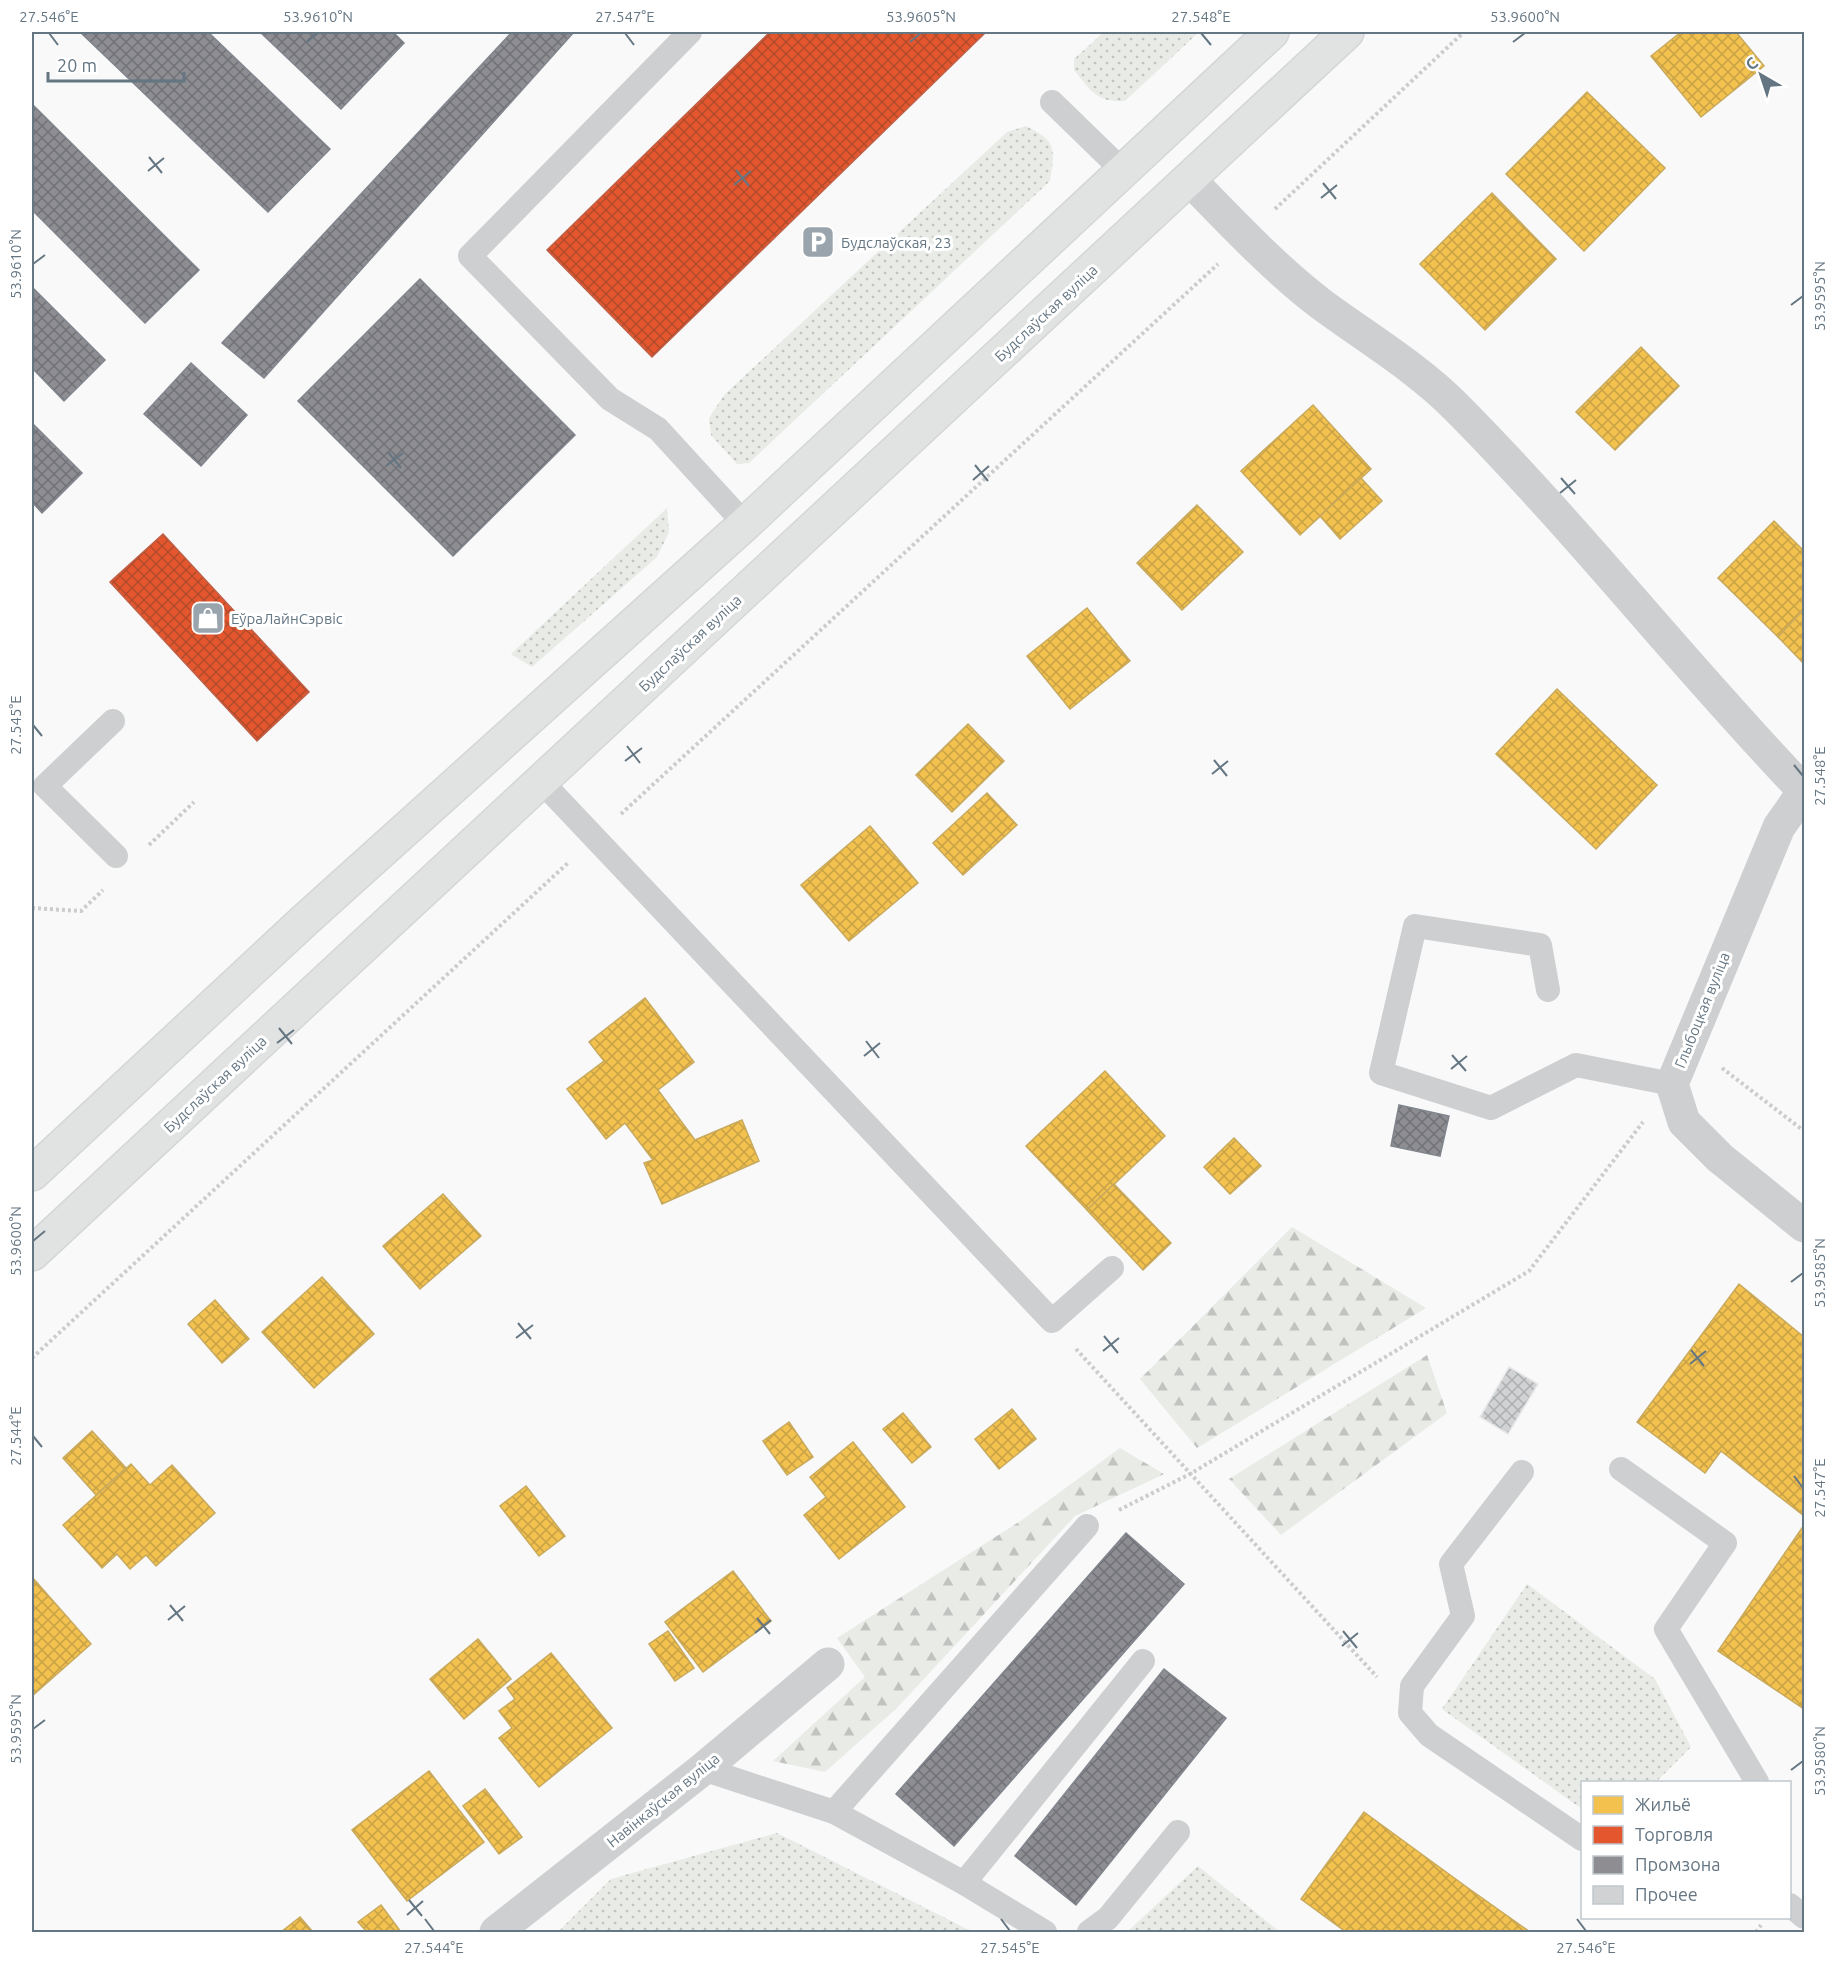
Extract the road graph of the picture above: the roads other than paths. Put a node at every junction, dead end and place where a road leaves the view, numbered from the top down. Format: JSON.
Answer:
{"nodes":[{"id":1,"x":690,"y":32,"type":"edge"},
{"id":2,"x":1272,"y":32,"type":"edge"},
{"id":3,"x":1347,"y":32,"type":"edge"},
{"id":4,"x":1052,"y":102,"type":"dead end"},
{"id":5,"x":1124,"y":171,"type":"junction"},
{"id":6,"x":1190,"y":180,"type":"junction"},
{"id":7,"x":745,"y":524,"type":"junction"},
{"id":8,"x":113,"y":721,"type":"dead end"},
{"id":9,"x":541,"y":781,"type":"junction"},
{"id":10,"x":1804,"y":791,"type":"edge"},
{"id":11,"x":116,"y":856,"type":"dead end"},
{"id":12,"x":1548,"y":990,"type":"dead end"},
{"id":13,"x":1672,"y":1084,"type":"junction"},
{"id":14,"x":32,"y":1174,"type":"edge"},
{"id":15,"x":1804,"y":1226,"type":"edge"},
{"id":16,"x":32,"y":1254,"type":"edge"},
{"id":17,"x":1112,"y":1268,"type":"dead end"},
{"id":18,"x":1621,"y":1469,"type":"dead end"},
{"id":19,"x":1522,"y":1472,"type":"dead end"},
{"id":20,"x":1087,"y":1526,"type":"road end"},
{"id":21,"x":1143,"y":1661,"type":"dead end"},
{"id":22,"x":828,"y":1664,"type":"dead end"},
{"id":23,"x":703,"y":1769,"type":"junction"},
{"id":24,"x":1755,"y":1781,"type":"edge"},
{"id":25,"x":834,"y":1812,"type":"junction"},
{"id":26,"x":1178,"y":1832,"type":"dead end"},
{"id":27,"x":1581,"y":1838,"type":"edge"},
{"id":28,"x":964,"y":1883,"type":"junction"},
{"id":29,"x":1791,"y":1906,"type":"edge"},
{"id":30,"x":1804,"y":1917,"type":"edge"},
{"id":31,"x":496,"y":1932,"type":"edge"},
{"id":32,"x":1045,"y":1932,"type":"edge"},
{"id":33,"x":1089,"y":1932,"type":"edge"}],
"edges":[{"from":1,"to":7,"type":"lane"},
{"from":2,"to":5,"type":"main road"},
{"from":3,"to":6,"type":"main road","name":"Будслаўская вуліца"},
{"from":4,"to":5,"type":"lane"},
{"from":5,"to":7,"type":"main road"},
{"from":6,"to":9,"type":"main road","name":"Будслаўская вуліца"},
{"from":6,"to":10,"type":"street"},
{"from":7,"to":14,"type":"main road"},
{"from":8,"to":11,"type":"lane"},
{"from":9,"to":16,"type":"main road","name":"Будслаўская вуліца"},
{"from":9,"to":17,"type":"lane"},
{"from":10,"to":13,"type":"street","name":"Глыбоцкая вуліца"},
{"from":12,"to":13,"type":"lane"},
{"from":13,"to":15,"type":"street","name":"Глыбоцкая вуліца"},
{"from":18,"to":24,"type":"lane"},
{"from":19,"to":27,"type":"lane"},
{"from":20,"to":25,"type":"lane"},
{"from":21,"to":28,"type":"lane"},
{"from":22,"to":23,"type":"street","name":"Навінкаўская вуліца"},
{"from":23,"to":25,"type":"lane"},
{"from":23,"to":31,"type":"street","name":"Навінкаўская вуліца"},
{"from":25,"to":28,"type":"lane"},
{"from":26,"to":33,"type":"lane"},
{"from":28,"to":32,"type":"lane"},
{"from":29,"to":30,"type":"lane"}]}
